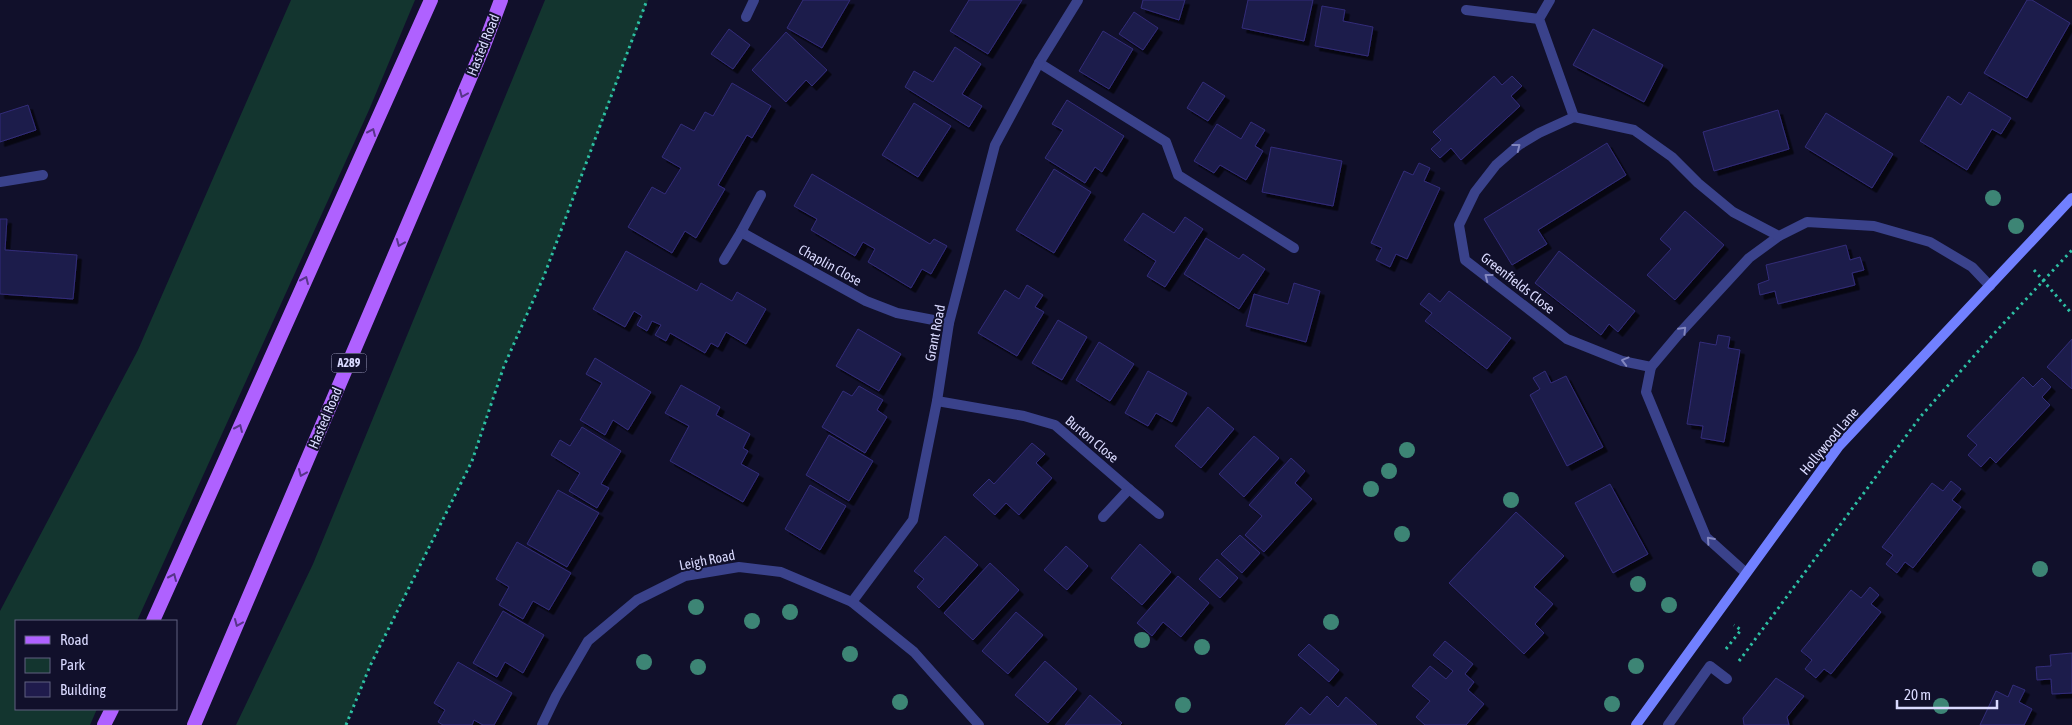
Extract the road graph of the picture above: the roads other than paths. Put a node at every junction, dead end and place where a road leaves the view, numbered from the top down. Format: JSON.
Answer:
{"nodes":[{"id":1,"x":431,"y":0,"type":"edge"},
{"id":2,"x":502,"y":0,"type":"edge"},
{"id":3,"x":754,"y":0,"type":"edge"},
{"id":4,"x":1078,"y":0,"type":"edge"},
{"id":5,"x":1550,"y":0,"type":"edge"},
{"id":6,"x":1466,"y":10,"type":"dead end"},
{"id":7,"x":746,"y":17,"type":"dead end"},
{"id":8,"x":1539,"y":19,"type":"junction"},
{"id":9,"x":1039,"y":63,"type":"junction"},
{"id":10,"x":1574,"y":116,"type":"junction"},
{"id":11,"x":43,"y":175,"type":"dead end"},
{"id":12,"x":0,"y":182,"type":"edge"},
{"id":13,"x":761,"y":195,"type":"dead end"},
{"id":14,"x":2072,"y":198,"type":"edge"},
{"id":15,"x":741,"y":232,"type":"junction"},
{"id":16,"x":1779,"y":236,"type":"junction"},
{"id":17,"x":1294,"y":248,"type":"dead end"},
{"id":18,"x":724,"y":260,"type":"dead end"},
{"id":19,"x":1990,"y":286,"type":"junction"},
{"id":20,"x":949,"y":323,"type":"junction"},
{"id":21,"x":1652,"y":367,"type":"junction"},
{"id":22,"x":937,"y":401,"type":"junction"},
{"id":23,"x":1129,"y":489,"type":"junction"},
{"id":24,"x":1159,"y":514,"type":"dead end"},
{"id":25,"x":1104,"y":517,"type":"dead end"},
{"id":26,"x":1746,"y":573,"type":"junction"},
{"id":27,"x":852,"y":602,"type":"junction"},
{"id":28,"x":153,"y":620,"type":"edge"},
{"id":29,"x":1727,"y":679,"type":"road end"},
{"id":30,"x":112,"y":710,"type":"edge"},
{"id":31,"x":104,"y":725,"type":"edge"},
{"id":32,"x":194,"y":725,"type":"edge"},
{"id":33,"x":542,"y":725,"type":"edge"},
{"id":34,"x":979,"y":725,"type":"edge"},
{"id":35,"x":1636,"y":725,"type":"edge"},
{"id":36,"x":1668,"y":725,"type":"edge"}],
"edges":[{"from":28,"to":1,"type":"main road","one_way":true},
{"from":2,"to":32,"type":"main road","name":"Hasted Road","number":"A289","one_way":true},
{"from":3,"to":7,"type":"street"},
{"from":4,"to":9,"type":"street","name":"Grant Road"},
{"from":5,"to":8,"type":"street"},
{"from":6,"to":8,"type":"street"},
{"from":8,"to":10,"type":"street"},
{"from":9,"to":17,"type":"street"},
{"from":9,"to":20,"type":"street","name":"Grant Road"},
{"from":10,"to":16,"type":"street"},
{"from":21,"to":10,"type":"street","name":"Greenfields Close","one_way":true},
{"from":11,"to":12,"type":"street"},
{"from":13,"to":15,"type":"street"},
{"from":14,"to":19,"type":"main road","name":"Hollywood Lane"},
{"from":15,"to":18,"type":"street"},
{"from":15,"to":20,"type":"street","name":"Chaplin Close"},
{"from":16,"to":19,"type":"street"},
{"from":21,"to":16,"type":"street","one_way":true},
{"from":19,"to":26,"type":"main road","name":"Hollywood Lane"},
{"from":20,"to":22,"type":"street","name":"Grant Road"},
{"from":26,"to":21,"type":"street","one_way":true},
{"from":22,"to":23,"type":"street","name":"Burton Close"},
{"from":22,"to":27,"type":"street","name":"Grant Road"},
{"from":23,"to":24,"type":"street","name":"Burton Close"},
{"from":23,"to":25,"type":"street"},
{"from":26,"to":35,"type":"main road","name":"Hollywood Lane"},
{"from":27,"to":33,"type":"street","name":"Leigh Road"},
{"from":27,"to":34,"type":"street","name":"Leigh Road"},
{"from":29,"to":36,"type":"street"},
{"from":30,"to":31,"type":"main road"}]}
